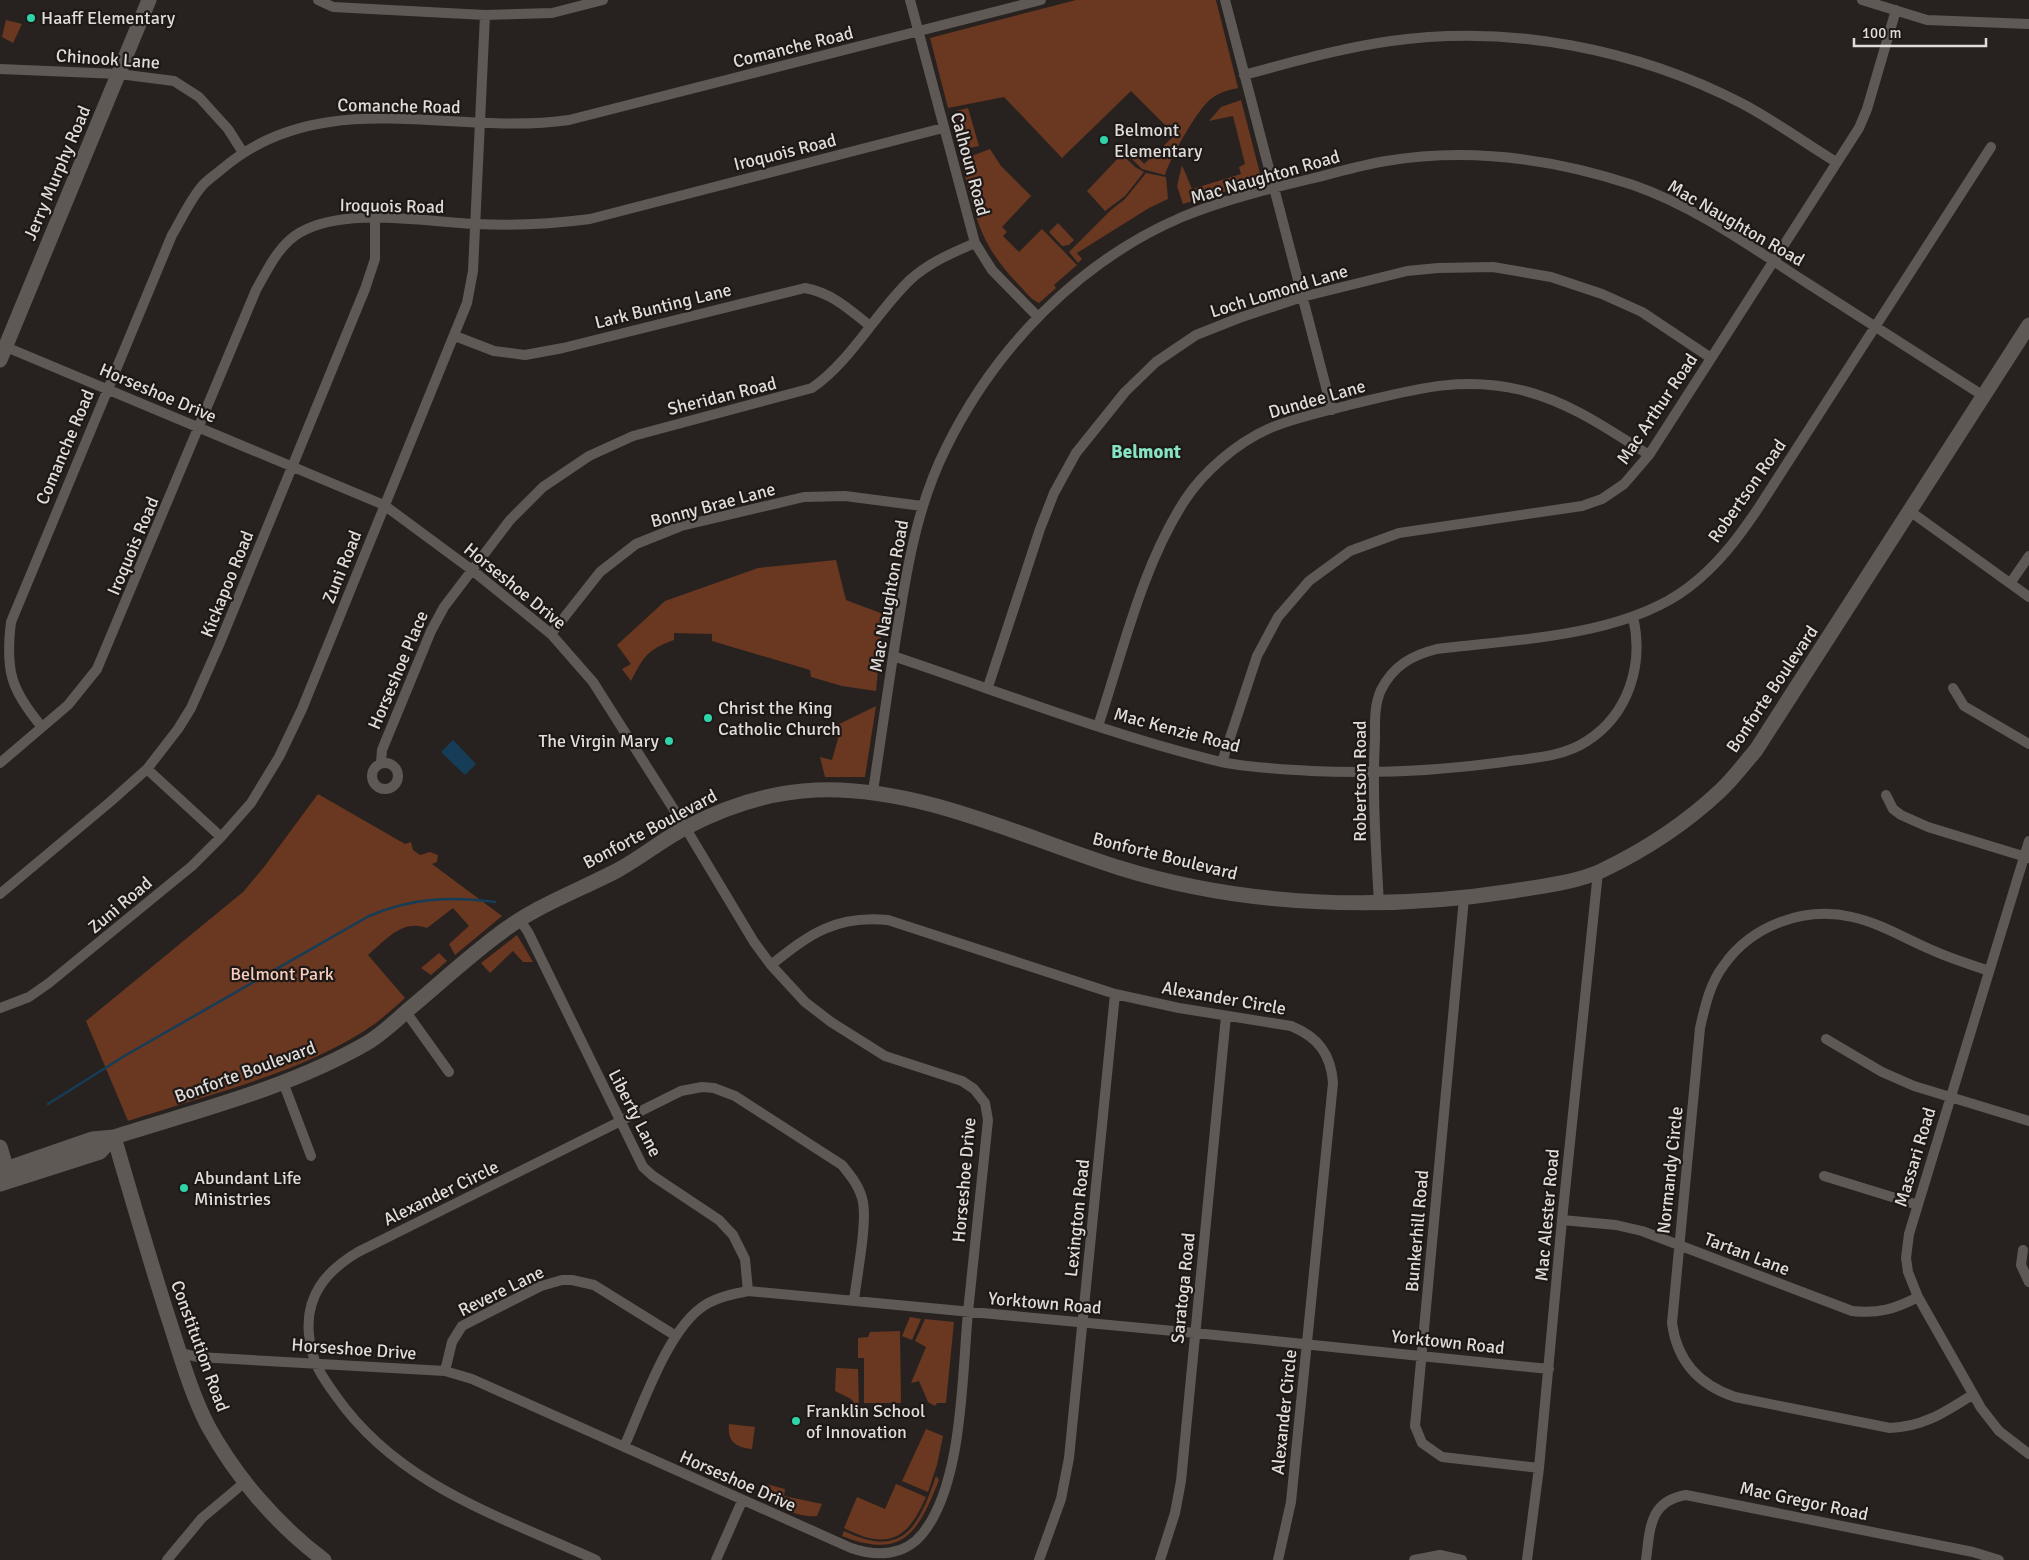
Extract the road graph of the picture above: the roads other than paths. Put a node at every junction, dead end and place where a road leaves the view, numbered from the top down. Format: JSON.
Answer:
{"nodes":[{"id":1,"x":149,"y":0,"type":"edge"},
{"id":2,"x":318,"y":0,"type":"edge"},
{"id":3,"x":603,"y":0,"type":"edge"},
{"id":4,"x":910,"y":0,"type":"edge"},
{"id":5,"x":1041,"y":0,"type":"edge"},
{"id":6,"x":1225,"y":0,"type":"edge"},
{"id":7,"x":1862,"y":0,"type":"edge"},
{"id":8,"x":1896,"y":10,"type":"junction"},
{"id":9,"x":485,"y":15,"type":"junction"},
{"id":10,"x":2029,"y":24,"type":"edge"},
{"id":11,"x":918,"y":32,"type":"junction"},
{"id":12,"x":0,"y":69,"type":"edge"},
{"id":13,"x":119,"y":74,"type":"junction"},
{"id":14,"x":1244,"y":75,"type":"junction"},
{"id":15,"x":480,"y":123,"type":"junction"},
{"id":16,"x":943,"y":128,"type":"junction"},
{"id":17,"x":1991,"y":147,"type":"dead end"},
{"id":18,"x":242,"y":151,"type":"junction"},
{"id":19,"x":1836,"y":162,"type":"junction"},
{"id":20,"x":1275,"y":188,"type":"junction"},
{"id":21,"x":375,"y":219,"type":"junction"},
{"id":22,"x":476,"y":224,"type":"junction"},
{"id":23,"x":975,"y":243,"type":"junction"},
{"id":24,"x":1773,"y":260,"type":"junction"},
{"id":25,"x":1302,"y":297,"type":"junction"},
{"id":26,"x":1038,"y":317,"type":"junction"},
{"id":27,"x":2029,"y":325,"type":"edge"},
{"id":28,"x":870,"y":326,"type":"junction"},
{"id":29,"x":1874,"y":327,"type":"junction"},
{"id":30,"x":455,"y":336,"type":"junction"},
{"id":31,"x":3,"y":354,"type":"edge"},
{"id":32,"x":1710,"y":358,"type":"junction"},
{"id":33,"x":107,"y":389,"type":"junction"},
{"id":34,"x":1982,"y":395,"type":"junction"},
{"id":35,"x":1332,"y":410,"type":"junction"},
{"id":36,"x":200,"y":428,"type":"junction"},
{"id":37,"x":1648,"y":455,"type":"junction"},
{"id":38,"x":293,"y":465,"type":"junction"},
{"id":39,"x":384,"y":505,"type":"junction"},
{"id":40,"x":922,"y":506,"type":"junction"},
{"id":41,"x":1911,"y":512,"type":"junction"},
{"id":42,"x":2029,"y":556,"type":"edge"},
{"id":43,"x":472,"y":570,"type":"junction"},
{"id":44,"x":2011,"y":582,"type":"junction"},
{"id":45,"x":2029,"y":597,"type":"edge"},
{"id":46,"x":1634,"y":617,"type":"junction"},
{"id":47,"x":551,"y":634,"type":"junction"},
{"id":48,"x":893,"y":656,"type":"junction"},
{"id":49,"x":988,"y":687,"type":"junction"},
{"id":50,"x":1953,"y":688,"type":"dead end"},
{"id":51,"x":1098,"y":726,"type":"junction"},
{"id":52,"x":42,"y":727,"type":"junction"},
{"id":53,"x":2029,"y":744,"type":"edge"},
{"id":54,"x":1222,"y":762,"type":"junction"},
{"id":55,"x":0,"y":763,"type":"edge"},
{"id":56,"x":381,"y":763,"type":"dead end"},
{"id":57,"x":147,"y":769,"type":"junction"},
{"id":58,"x":1373,"y":774,"type":"junction"},
{"id":59,"x":873,"y":791,"type":"junction"},
{"id":60,"x":1886,"y":795,"type":"dead end"},
{"id":61,"x":685,"y":828,"type":"junction"},
{"id":62,"x":221,"y":837,"type":"junction"},
{"id":63,"x":2029,"y":841,"type":"edge"},
{"id":64,"x":2026,"y":858,"type":"edge"},
{"id":65,"x":1598,"y":872,"type":"junction"},
{"id":66,"x":0,"y":894,"type":"edge"},
{"id":67,"x":1464,"y":898,"type":"junction"},
{"id":68,"x":1379,"y":904,"type":"junction"},
{"id":69,"x":519,"y":919,"type":"junction"},
{"id":70,"x":771,"y":965,"type":"junction"},
{"id":71,"x":1989,"y":971,"type":"junction"},
{"id":72,"x":1115,"y":994,"type":"junction"},
{"id":73,"x":0,"y":1008,"type":"edge"},
{"id":74,"x":406,"y":1012,"type":"junction"},
{"id":75,"x":1226,"y":1016,"type":"junction"},
{"id":76,"x":1826,"y":1039,"type":"dead end"},
{"id":77,"x":449,"y":1072,"type":"dead end"},
{"id":78,"x":283,"y":1082,"type":"junction"},
{"id":79,"x":1950,"y":1097,"type":"junction"},
{"id":80,"x":2029,"y":1121,"type":"edge"},
{"id":81,"x":621,"y":1122,"type":"junction"},
{"id":82,"x":114,"y":1137,"type":"junction"},
{"id":83,"x":0,"y":1147,"type":"edge"},
{"id":84,"x":311,"y":1156,"type":"dead end"},
{"id":85,"x":4,"y":1175,"type":"edge"},
{"id":86,"x":1824,"y":1176,"type":"dead end"},
{"id":87,"x":1918,"y":1205,"type":"junction"},
{"id":88,"x":1562,"y":1220,"type":"junction"},
{"id":89,"x":1679,"y":1244,"type":"junction"},
{"id":90,"x":2024,"y":1250,"type":"dead end"},
{"id":91,"x":2029,"y":1282,"type":"edge"},
{"id":92,"x":748,"y":1291,"type":"junction"},
{"id":93,"x":1918,"y":1297,"type":"junction"},
{"id":94,"x":854,"y":1300,"type":"junction"},
{"id":95,"x":968,"y":1313,"type":"junction"},
{"id":96,"x":1083,"y":1323,"type":"junction"},
{"id":97,"x":1195,"y":1333,"type":"junction"},
{"id":98,"x":676,"y":1336,"type":"junction"},
{"id":99,"x":1306,"y":1344,"type":"junction"},
{"id":100,"x":180,"y":1353,"type":"junction"},
{"id":101,"x":1422,"y":1356,"type":"junction"},
{"id":102,"x":313,"y":1363,"type":"junction"},
{"id":103,"x":1549,"y":1369,"type":"junction"},
{"id":104,"x":445,"y":1371,"type":"junction"},
{"id":105,"x":1972,"y":1394,"type":"junction"},
{"id":106,"x":624,"y":1447,"type":"junction"},
{"id":107,"x":2029,"y":1454,"type":"edge"},
{"id":108,"x":1540,"y":1468,"type":"junction"},
{"id":109,"x":245,"y":1482,"type":"junction"},
{"id":110,"x":742,"y":1501,"type":"junction"},
{"id":111,"x":167,"y":1560,"type":"edge"},
{"id":112,"x":324,"y":1560,"type":"edge"},
{"id":113,"x":596,"y":1560,"type":"edge"},
{"id":114,"x":716,"y":1560,"type":"edge"},
{"id":115,"x":1039,"y":1560,"type":"edge"},
{"id":116,"x":1160,"y":1560,"type":"edge"},
{"id":117,"x":1278,"y":1560,"type":"edge"},
{"id":118,"x":1414,"y":1560,"type":"edge"},
{"id":119,"x":1462,"y":1560,"type":"edge"},
{"id":120,"x":1527,"y":1560,"type":"edge"},
{"id":121,"x":1646,"y":1560,"type":"edge"},
{"id":122,"x":1999,"y":1560,"type":"edge"}],
"edges":[{"from":1,"to":13,"type":"main road","name":"Jerry Murphy Road"},
{"from":2,"to":9,"type":"street"},
{"from":3,"to":9,"type":"street"},
{"from":4,"to":11,"type":"street","name":"Calhoun Road"},
{"from":5,"to":11,"type":"street","name":"Comanche Road"},
{"from":6,"to":14,"type":"street"},
{"from":7,"to":8,"type":"street"},
{"from":8,"to":10,"type":"street"},
{"from":8,"to":19,"type":"street","name":"Mac Arthur Road"},
{"from":9,"to":15,"type":"street","name":"Zuni Road"},
{"from":11,"to":15,"type":"street","name":"Comanche Road"},
{"from":11,"to":16,"type":"street","name":"Calhoun Road"},
{"from":12,"to":13,"type":"street","name":"Chinook Lane"},
{"from":13,"to":18,"type":"street","name":"Chinook Lane"},
{"from":13,"to":31,"type":"main road","name":"Jerry Murphy Road"},
{"from":14,"to":19,"type":"street"},
{"from":14,"to":20,"type":"street"},
{"from":15,"to":18,"type":"street","name":"Comanche Road"},
{"from":15,"to":22,"type":"street","name":"Zuni Road"},
{"from":16,"to":22,"type":"street","name":"Iroquois Road"},
{"from":16,"to":23,"type":"street","name":"Calhoun Road"},
{"from":17,"to":29,"type":"street","name":"Robertson Road"},
{"from":18,"to":33,"type":"street","name":"Comanche Road"},
{"from":19,"to":24,"type":"street","name":"Mac Arthur Road"},
{"from":20,"to":24,"type":"street","name":"Mac Naughton Road"},
{"from":20,"to":25,"type":"street"},
{"from":20,"to":26,"type":"street","name":"Mac Naughton Road"},
{"from":21,"to":22,"type":"street","name":"Iroquois Road"},
{"from":21,"to":36,"type":"street","name":"Iroquois Road"},
{"from":21,"to":38,"type":"street","name":"Kickapoo Road"},
{"from":22,"to":30,"type":"street","name":"Zuni Road"},
{"from":23,"to":26,"type":"street","name":"Calhoun Road"},
{"from":23,"to":28,"type":"street","name":"Sheridan Road"},
{"from":24,"to":29,"type":"street","name":"Mac Naughton Road"},
{"from":24,"to":32,"type":"street","name":"Mac Arthur Road"},
{"from":25,"to":32,"type":"street","name":"Loch Lomond Lane"},
{"from":25,"to":35,"type":"street"},
{"from":25,"to":49,"type":"street","name":"Loch Lomond Lane"},
{"from":26,"to":40,"type":"street","name":"Mac Naughton Road"},
{"from":27,"to":34,"type":"main road","name":"Bonforte Boulevard"},
{"from":28,"to":30,"type":"street","name":"Lark Bunting Lane"},
{"from":28,"to":43,"type":"street","name":"Sheridan Road"},
{"from":29,"to":34,"type":"street","name":"Mac Naughton Road"},
{"from":29,"to":46,"type":"street","name":"Robertson Road"},
{"from":30,"to":39,"type":"street","name":"Zuni Road"},
{"from":31,"to":33,"type":"street","name":"Horseshoe Drive"},
{"from":32,"to":37,"type":"street","name":"Mac Arthur Road"},
{"from":33,"to":36,"type":"street","name":"Horseshoe Drive"},
{"from":33,"to":52,"type":"street","name":"Comanche Road"},
{"from":34,"to":41,"type":"main road","name":"Bonforte Boulevard"},
{"from":35,"to":37,"type":"street","name":"Dundee Lane"},
{"from":35,"to":51,"type":"street","name":"Dundee Lane"},
{"from":36,"to":38,"type":"street","name":"Horseshoe Drive"},
{"from":36,"to":52,"type":"street","name":"Iroquois Road"},
{"from":37,"to":54,"type":"street","name":"Mac Arthur Road"},
{"from":38,"to":39,"type":"street","name":"Horseshoe Drive"},
{"from":38,"to":57,"type":"street","name":"Kickapoo Road"},
{"from":39,"to":43,"type":"street","name":"Horseshoe Drive"},
{"from":39,"to":62,"type":"street","name":"Zuni Road"},
{"from":40,"to":47,"type":"street","name":"Bonny Brae Lane"},
{"from":40,"to":48,"type":"street","name":"Mac Naughton Road"},
{"from":41,"to":44,"type":"street"},
{"from":41,"to":65,"type":"main road","name":"Bonforte Boulevard"},
{"from":42,"to":44,"type":"street"},
{"from":43,"to":47,"type":"street","name":"Horseshoe Drive"},
{"from":43,"to":56,"type":"street","name":"Horseshoe Place"},
{"from":44,"to":45,"type":"street"},
{"from":46,"to":58,"type":"street","name":"Robertson Road"},
{"from":46,"to":58,"type":"street","name":"Mac Kenzie Road"},
{"from":47,"to":61,"type":"street","name":"Horseshoe Drive"},
{"from":48,"to":49,"type":"street","name":"Mac Kenzie Road"},
{"from":48,"to":59,"type":"street","name":"Mac Naughton Road"},
{"from":49,"to":51,"type":"street","name":"Mac Kenzie Road"},
{"from":50,"to":53,"type":"street"},
{"from":51,"to":54,"type":"street","name":"Mac Kenzie Road"},
{"from":52,"to":55,"type":"street","name":"Iroquois Road"},
{"from":54,"to":58,"type":"street","name":"Mac Kenzie Road"},
{"from":57,"to":62,"type":"street"},
{"from":57,"to":66,"type":"street","name":"Kickapoo Road"},
{"from":58,"to":68,"type":"street","name":"Robertson Road"},
{"from":59,"to":61,"type":"main road","name":"Bonforte Boulevard"},
{"from":59,"to":68,"type":"main road","name":"Bonforte Boulevard"},
{"from":60,"to":64,"type":"street"},
{"from":61,"to":69,"type":"main road","name":"Bonforte Boulevard"},
{"from":61,"to":70,"type":"street","name":"Horseshoe Drive"},
{"from":62,"to":73,"type":"street","name":"Zuni Road"},
{"from":63,"to":64,"type":"street","name":"Massari Road"},
{"from":64,"to":71,"type":"street","name":"Massari Road"},
{"from":65,"to":67,"type":"main road","name":"Bonforte Boulevard"},
{"from":65,"to":88,"type":"street","name":"Mac Alester Road"},
{"from":67,"to":68,"type":"main road","name":"Bonforte Boulevard"},
{"from":67,"to":101,"type":"street","name":"Bunkerhill Road"},
{"from":69,"to":74,"type":"main road","name":"Bonforte Boulevard"},
{"from":69,"to":81,"type":"street","name":"Liberty Lane"},
{"from":70,"to":72,"type":"street","name":"Alexander Circle"},
{"from":70,"to":95,"type":"street","name":"Horseshoe Drive"},
{"from":71,"to":79,"type":"street","name":"Massari Road"},
{"from":71,"to":89,"type":"street","name":"Normandy Circle"},
{"from":72,"to":75,"type":"street","name":"Alexander Circle"},
{"from":72,"to":96,"type":"street","name":"Lexington Road"},
{"from":74,"to":77,"type":"street"},
{"from":74,"to":78,"type":"main road","name":"Bonforte Boulevard"},
{"from":75,"to":97,"type":"street","name":"Saratoga Road"},
{"from":75,"to":99,"type":"street","name":"Alexander Circle"},
{"from":76,"to":79,"type":"street"},
{"from":78,"to":82,"type":"main road","name":"Bonforte Boulevard"},
{"from":78,"to":84,"type":"street"},
{"from":79,"to":80,"type":"street"},
{"from":79,"to":87,"type":"street","name":"Massari Road"},
{"from":81,"to":92,"type":"street","name":"Liberty Lane"},
{"from":81,"to":94,"type":"street","name":"Alexander Circle"},
{"from":81,"to":102,"type":"street","name":"Alexander Circle"},
{"from":82,"to":85,"type":"main road","name":"Bonforte Boulevard"},
{"from":82,"to":100,"type":"main road","name":"Constitution Road"},
{"from":83,"to":85,"type":"main road"},
{"from":86,"to":87,"type":"street"},
{"from":87,"to":93,"type":"street","name":"Massari Road"},
{"from":88,"to":89,"type":"street","name":"Tartan Lane"},
{"from":88,"to":103,"type":"street","name":"Mac Alester Road"},
{"from":89,"to":93,"type":"street","name":"Tartan Lane"},
{"from":89,"to":105,"type":"street","name":"Normandy Circle"},
{"from":90,"to":91,"type":"street"},
{"from":92,"to":94,"type":"street","name":"Yorktown Road"},
{"from":92,"to":98,"type":"street","name":"Yorktown Road"},
{"from":93,"to":105,"type":"street","name":"Massari Road"},
{"from":94,"to":95,"type":"street","name":"Yorktown Road"},
{"from":95,"to":96,"type":"street","name":"Yorktown Road"},
{"from":95,"to":110,"type":"street","name":"Horseshoe Drive"},
{"from":96,"to":97,"type":"street","name":"Yorktown Road"},
{"from":96,"to":115,"type":"street","name":"Lexington Road"},
{"from":97,"to":99,"type":"street","name":"Yorktown Road"},
{"from":97,"to":116,"type":"street","name":"Saratoga Road"},
{"from":98,"to":104,"type":"street","name":"Revere Lane"},
{"from":98,"to":106,"type":"street","name":"Yorktown Road"},
{"from":99,"to":101,"type":"street","name":"Yorktown Road"},
{"from":99,"to":117,"type":"street","name":"Alexander Circle"},
{"from":100,"to":102,"type":"street","name":"Horseshoe Drive"},
{"from":100,"to":109,"type":"main road","name":"Constitution Road"},
{"from":101,"to":103,"type":"street","name":"Yorktown Road"},
{"from":101,"to":108,"type":"street","name":"Bunkerhill Road"},
{"from":102,"to":104,"type":"street","name":"Horseshoe Drive"},
{"from":102,"to":113,"type":"street","name":"Alexander Circle"},
{"from":103,"to":108,"type":"street","name":"Mac Alester Road"},
{"from":104,"to":106,"type":"street","name":"Horseshoe Drive"},
{"from":105,"to":107,"type":"street","name":"Massari Road"},
{"from":106,"to":110,"type":"street","name":"Horseshoe Drive"},
{"from":108,"to":120,"type":"street","name":"Mac Alester Road"},
{"from":109,"to":111,"type":"street"},
{"from":109,"to":112,"type":"main road","name":"Constitution Road"},
{"from":110,"to":114,"type":"street"},
{"from":118,"to":119,"type":"street"},
{"from":121,"to":122,"type":"street","name":"Mac Gregor Road"}]}
